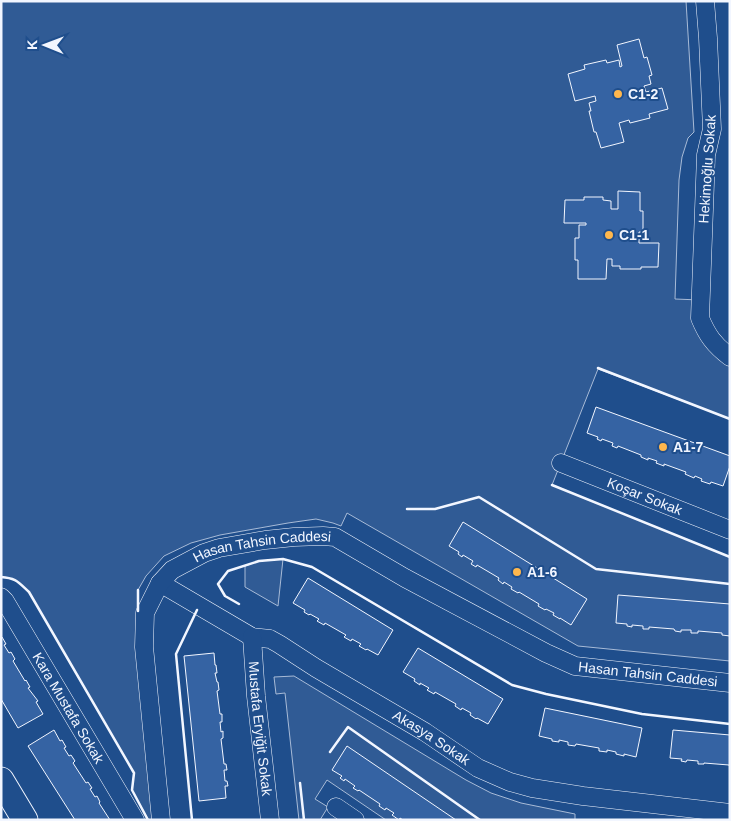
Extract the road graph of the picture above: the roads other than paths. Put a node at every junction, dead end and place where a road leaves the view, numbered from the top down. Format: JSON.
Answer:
{"nodes":[{"id":1,"x":705,"y":1,"type":"edge"},
{"id":2,"x":730,"y":357,"type":"edge"},
{"id":3,"x":561,"y":462,"type":"dead end"},
{"id":4,"x":730,"y":530,"type":"edge"},
{"id":5,"x":160,"y":583,"type":"junction"},
{"id":6,"x":1,"y":597,"type":"edge"},
{"id":7,"x":252,"y":637,"type":"junction"},
{"id":8,"x":730,"y":683,"type":"edge"},
{"id":9,"x":1,"y":780,"type":"edge"},
{"id":10,"x":336,"y":807,"type":"dead end"},
{"id":11,"x":730,"y":813,"type":"edge"},
{"id":12,"x":25,"y":820,"type":"edge"},
{"id":13,"x":135,"y":820,"type":"edge"},
{"id":14,"x":161,"y":820,"type":"edge"},
{"id":15,"x":270,"y":820,"type":"edge"},
{"id":16,"x":355,"y":820,"type":"edge"}],
"edges":[{"from":1,"to":2,"type":"street","name":"Hekimoğlu Sokak"},
{"from":3,"to":4,"type":"street","name":"Koşar Sokak"},
{"from":5,"to":7,"type":"street","name":"Akasya Sokak"},
{"from":5,"to":8,"type":"street","name":"Hasan Tahsin Caddesi"},
{"from":5,"to":14,"type":"street","name":"Hasan Tahsin Caddesi"},
{"from":6,"to":13,"type":"street","name":"Kara Mustafa Sokak"},
{"from":7,"to":11,"type":"street","name":"Akasya Sokak"},
{"from":7,"to":15,"type":"street","name":"Mustafa Eryiğit Sokak"},
{"from":9,"to":12,"type":"street"},
{"from":10,"to":16,"type":"street"}]}
